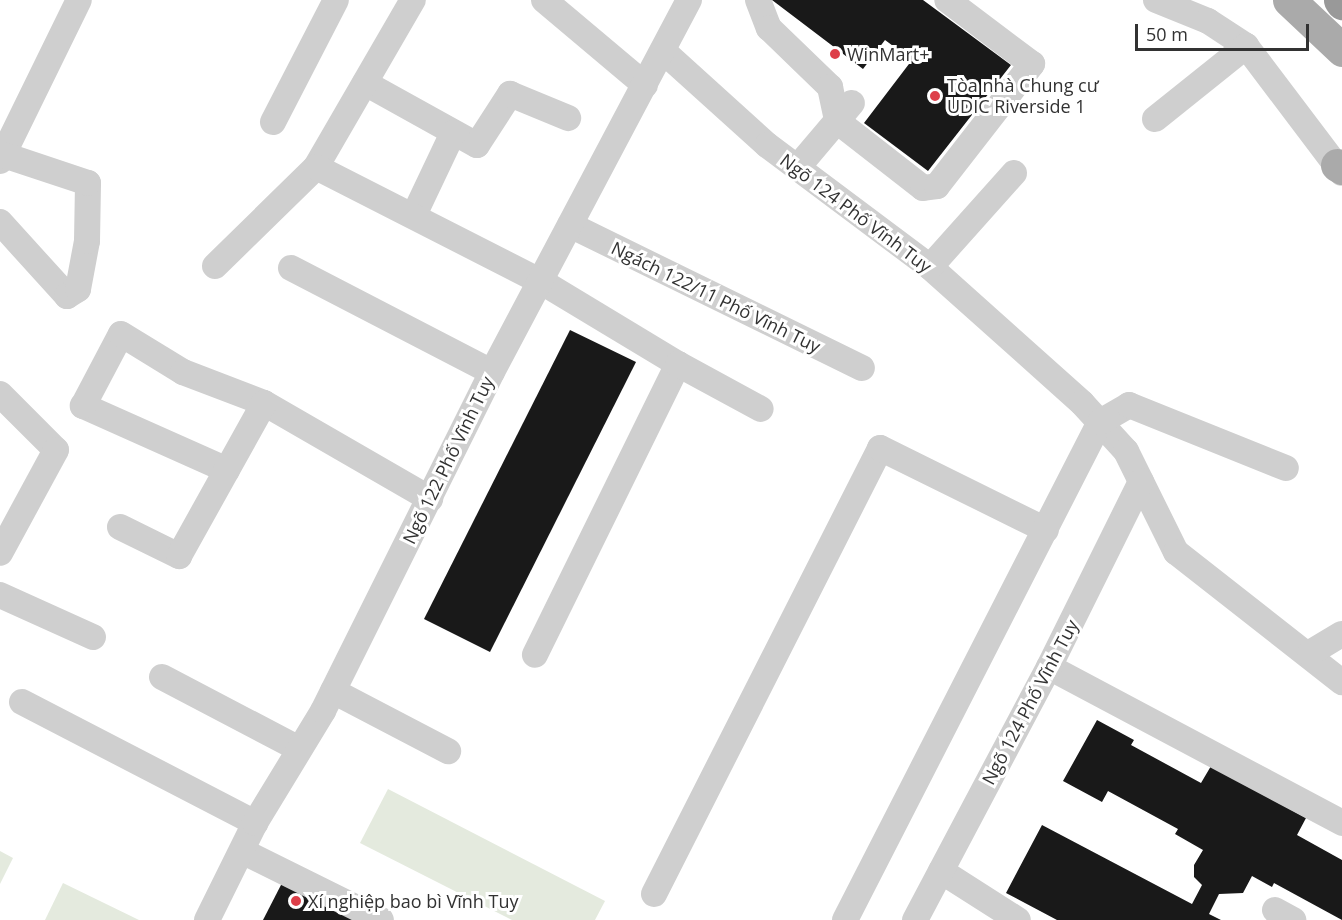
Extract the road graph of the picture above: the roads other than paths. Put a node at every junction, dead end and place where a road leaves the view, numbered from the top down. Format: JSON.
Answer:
{"nodes":[{"id":1,"x":79,"y":0,"type":"edge"},
{"id":2,"x":336,"y":0,"type":"edge"},
{"id":3,"x":412,"y":0,"type":"edge"},
{"id":4,"x":544,"y":0,"type":"edge"},
{"id":5,"x":688,"y":0,"type":"edge"},
{"id":6,"x":758,"y":0,"type":"edge"},
{"id":7,"x":947,"y":0,"type":"edge"},
{"id":8,"x":1156,"y":0,"type":"edge"},
{"id":9,"x":1290,"y":0,"type":"edge"},
{"id":10,"x":1246,"y":46,"type":"junction"},
{"id":11,"x":1342,"y":50,"type":"edge"},
{"id":12,"x":663,"y":51,"type":"junction"},
{"id":13,"x":365,"y":83,"type":"junction"},
{"id":14,"x":645,"y":85,"type":"junction"},
{"id":15,"x":12,"y":105,"type":"edge"},
{"id":16,"x":845,"y":112,"type":"junction"},
{"id":17,"x":568,"y":118,"type":"dead end"},
{"id":18,"x":1155,"y":118,"type":"dead end"},
{"id":19,"x":273,"y":122,"type":"dead end"},
{"id":20,"x":453,"y":133,"type":"junction"},
{"id":21,"x":2,"y":158,"type":"edge"},
{"id":22,"x":316,"y":167,"type":"junction"},
{"id":23,"x":797,"y":168,"type":"junction"},
{"id":24,"x":1340,"y":169,"type":"edge"},
{"id":25,"x":1014,"y":173,"type":"dead end"},
{"id":26,"x":414,"y":215,"type":"junction"},
{"id":27,"x":0,"y":222,"type":"edge"},
{"id":28,"x":570,"y":225,"type":"junction"},
{"id":29,"x":215,"y":266,"type":"dead end"},
{"id":30,"x":930,"y":267,"type":"junction"},
{"id":31,"x":291,"y":268,"type":"dead end"},
{"id":32,"x":542,"y":282,"type":"junction"},
{"id":33,"x":678,"y":364,"type":"junction"},
{"id":34,"x":862,"y":368,"type":"dead end"},
{"id":35,"x":492,"y":372,"type":"junction"},
{"id":36,"x":0,"y":393,"type":"edge"},
{"id":37,"x":264,"y":403,"type":"junction"},
{"id":38,"x":761,"y":409,"type":"dead end"},
{"id":39,"x":1100,"y":422,"type":"junction"},
{"id":40,"x":1286,"y":468,"type":"dead end"},
{"id":41,"x":227,"y":470,"type":"junction"},
{"id":42,"x":1141,"y":483,"type":"junction"},
{"id":43,"x":430,"y":499,"type":"junction"},
{"id":44,"x":120,"y":527,"type":"dead end"},
{"id":45,"x":1046,"y":530,"type":"junction"},
{"id":46,"x":0,"y":553,"type":"edge"},
{"id":47,"x":0,"y":595,"type":"edge"},
{"id":48,"x":1342,"y":634,"type":"edge"},
{"id":49,"x":93,"y":638,"type":"dead end"},
{"id":50,"x":1310,"y":653,"type":"junction"},
{"id":51,"x":535,"y":655,"type":"dead end"},
{"id":52,"x":1049,"y":666,"type":"junction"},
{"id":53,"x":162,"y":676,"type":"dead end"},
{"id":54,"x":1342,"y":682,"type":"edge"},
{"id":55,"x":333,"y":691,"type":"junction"},
{"id":56,"x":22,"y":702,"type":"dead end"},
{"id":57,"x":299,"y":749,"type":"junction"},
{"id":58,"x":448,"y":752,"type":"dead end"},
{"id":59,"x":255,"y":823,"type":"junction"},
{"id":60,"x":1342,"y":823,"type":"edge"},
{"id":61,"x":242,"y":851,"type":"junction"},
{"id":62,"x":941,"y":871,"type":"junction"},
{"id":63,"x":654,"y":894,"type":"dead end"},
{"id":64,"x":207,"y":920,"type":"edge"},
{"id":65,"x":381,"y":920,"type":"edge"},
{"id":66,"x":845,"y":920,"type":"edge"},
{"id":67,"x":915,"y":920,"type":"edge"},
{"id":68,"x":1018,"y":920,"type":"edge"}],
"edges":[{"from":1,"to":15,"type":"street"},
{"from":2,"to":19,"type":"street"},
{"from":3,"to":13,"type":"street"},
{"from":4,"to":14,"type":"street"},
{"from":5,"to":12,"type":"street","name":"Ngõ 122 Phố Vĩnh Tuy"},
{"from":6,"to":16,"type":"street"},
{"from":7,"to":16,"type":"street"},
{"from":8,"to":10,"type":"street"},
{"from":9,"to":11,"type":"main road"},
{"from":10,"to":18,"type":"street"},
{"from":10,"to":24,"type":"street"},
{"from":12,"to":14,"type":"street","name":"Ngõ 122 Phố Vĩnh Tuy"},
{"from":12,"to":23,"type":"street","name":"Ngõ 124 Phố Vĩnh Tuy"},
{"from":13,"to":20,"type":"street"},
{"from":13,"to":22,"type":"street"},
{"from":14,"to":28,"type":"street","name":"Ngõ 122 Phố Vĩnh Tuy"},
{"from":15,"to":21,"type":"street"},
{"from":16,"to":23,"type":"street"},
{"from":17,"to":20,"type":"street"},
{"from":20,"to":26,"type":"street"},
{"from":21,"to":27,"type":"street"},
{"from":22,"to":26,"type":"street"},
{"from":22,"to":29,"type":"street"},
{"from":23,"to":30,"type":"street","name":"Ngõ 124 Phố Vĩnh Tuy"},
{"from":25,"to":30,"type":"street"},
{"from":26,"to":32,"type":"street"},
{"from":28,"to":32,"type":"street","name":"Ngõ 122 Phố Vĩnh Tuy"},
{"from":28,"to":34,"type":"street","name":"Ngách 122/11 Phố Vĩnh Tuy"},
{"from":30,"to":39,"type":"street","name":"Ngõ 124 Phố Vĩnh Tuy"},
{"from":31,"to":35,"type":"street"},
{"from":32,"to":33,"type":"street"},
{"from":32,"to":35,"type":"street","name":"Ngõ 122 Phố Vĩnh Tuy"},
{"from":33,"to":38,"type":"street"},
{"from":33,"to":51,"type":"street"},
{"from":35,"to":43,"type":"street","name":"Ngõ 122 Phố Vĩnh Tuy"},
{"from":36,"to":46,"type":"street"},
{"from":37,"to":41,"type":"street"},
{"from":37,"to":41,"type":"street"},
{"from":37,"to":43,"type":"street"},
{"from":39,"to":40,"type":"street"},
{"from":39,"to":42,"type":"street","name":"Ngõ 124 Phố Vĩnh Tuy"},
{"from":39,"to":45,"type":"street"},
{"from":41,"to":44,"type":"street"},
{"from":42,"to":50,"type":"street","name":"Ngõ 124 Phố Vĩnh Tuy"},
{"from":42,"to":52,"type":"street","name":"Ngõ 124 Phố Vĩnh Tuy"},
{"from":43,"to":55,"type":"street","name":"Ngõ 122 Phố Vĩnh Tuy"},
{"from":45,"to":63,"type":"street"},
{"from":45,"to":66,"type":"street"},
{"from":47,"to":49,"type":"street"},
{"from":48,"to":50,"type":"street"},
{"from":50,"to":54,"type":"street","name":"Ngõ 124 Phố Vĩnh Tuy"},
{"from":52,"to":60,"type":"street"},
{"from":52,"to":62,"type":"street","name":"Ngõ 124 Phố Vĩnh Tuy"},
{"from":53,"to":57,"type":"street"},
{"from":55,"to":57,"type":"street","name":"Ngõ 122 Phố Vĩnh Tuy"},
{"from":55,"to":58,"type":"street"},
{"from":56,"to":59,"type":"street"},
{"from":57,"to":59,"type":"street","name":"Ngõ 122 Phố Vĩnh Tuy"},
{"from":59,"to":61,"type":"street","name":"Ngõ 122 Phố Vĩnh Tuy"},
{"from":61,"to":64,"type":"street","name":"Ngõ 122 Phố Vĩnh Tuy"},
{"from":61,"to":65,"type":"street"},
{"from":62,"to":67,"type":"street","name":"Ngõ 124 Phố Vĩnh Tuy"},
{"from":62,"to":68,"type":"street"}]}
